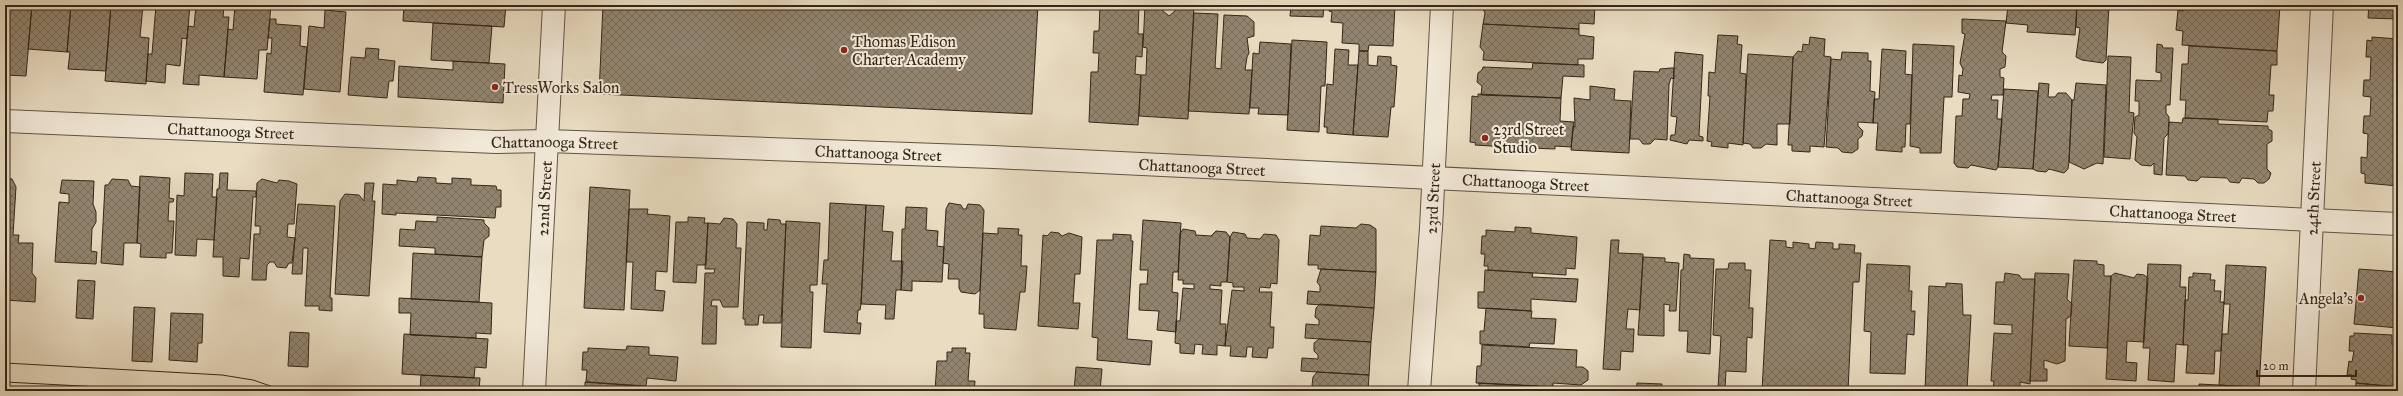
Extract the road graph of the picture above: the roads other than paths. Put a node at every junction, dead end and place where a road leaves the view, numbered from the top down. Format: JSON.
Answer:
{"nodes":[{"id":1,"x":554,"y":5,"type":"edge"},
{"id":2,"x":1442,"y":5,"type":"edge"},
{"id":3,"x":2322,"y":5,"type":"edge"},
{"id":4,"x":5,"y":121,"type":"edge"},
{"id":5,"x":548,"y":141,"type":"junction"},
{"id":6,"x":1434,"y":177,"type":"junction"},
{"id":7,"x":2312,"y":220,"type":"junction"},
{"id":8,"x":2398,"y":224,"type":"edge"},
{"id":9,"x":534,"y":391,"type":"edge"},
{"id":10,"x":1419,"y":391,"type":"edge"},
{"id":11,"x":2304,"y":391,"type":"edge"}],
"edges":[{"from":1,"to":5,"type":"street","name":"22nd Street"},
{"from":2,"to":6,"type":"street","name":"23rd Street"},
{"from":3,"to":7,"type":"street","name":"24th Street"},
{"from":4,"to":5,"type":"street","name":"Chattanooga Street"},
{"from":5,"to":6,"type":"street","name":"Chattanooga Street"},
{"from":5,"to":9,"type":"street","name":"22nd Street"},
{"from":6,"to":7,"type":"street","name":"Chattanooga Street"},
{"from":6,"to":10,"type":"street","name":"23rd Street"},
{"from":7,"to":8,"type":"street","name":"Chattanooga Street"},
{"from":7,"to":11,"type":"street","name":"24th Street"}]}
